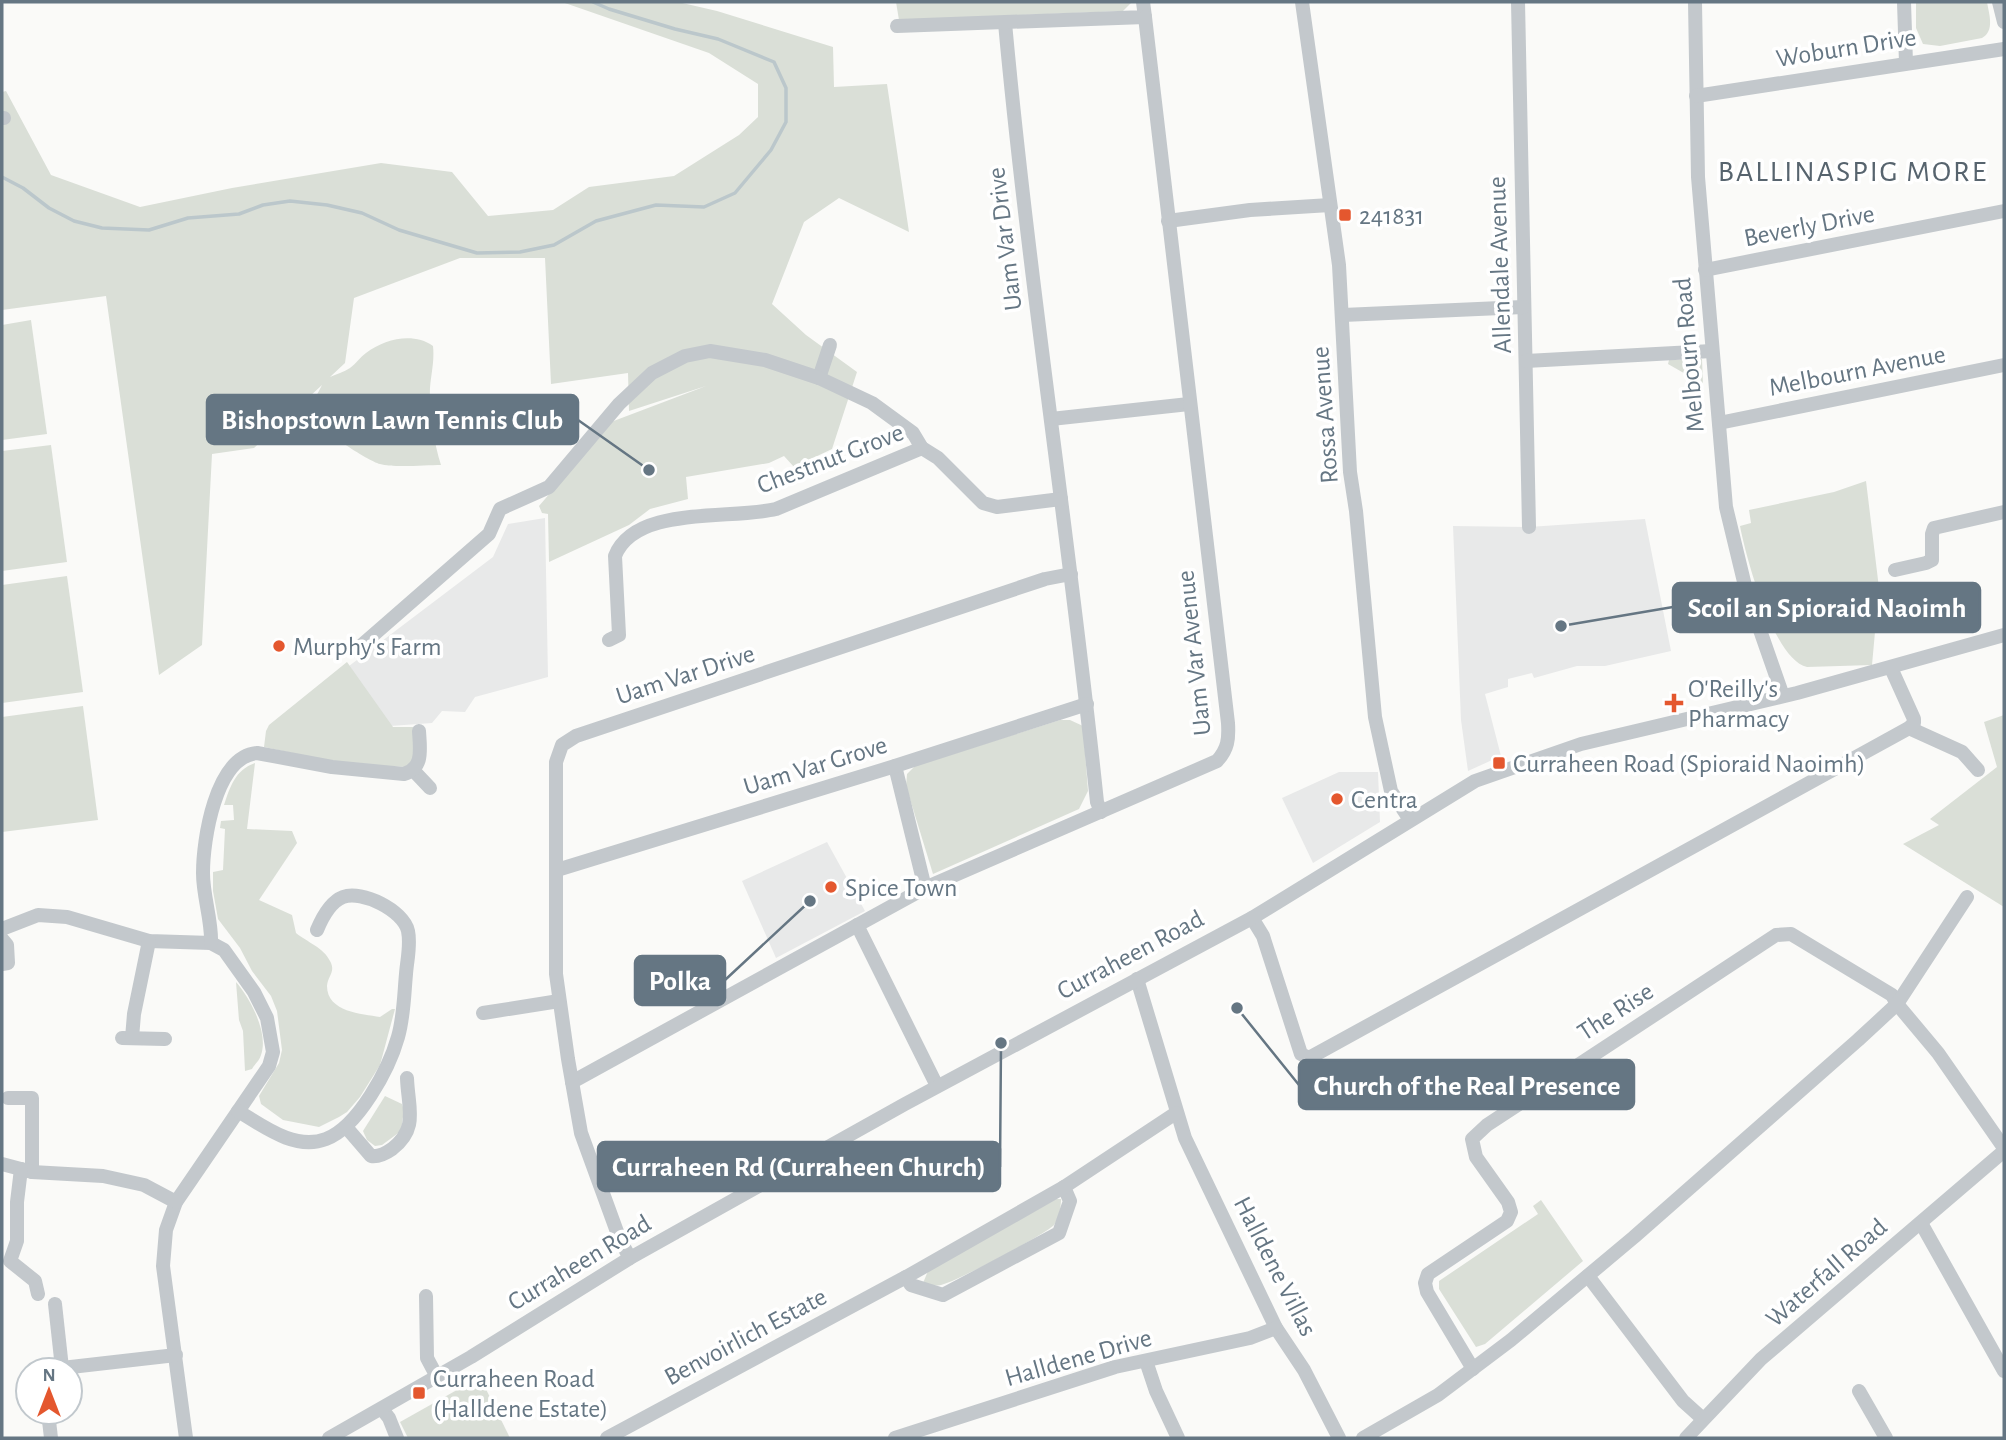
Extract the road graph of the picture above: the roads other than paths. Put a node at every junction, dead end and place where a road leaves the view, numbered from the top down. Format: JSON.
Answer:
{"nodes":[{"id":1,"x":1143,"y":2,"type":"edge"},
{"id":2,"x":1302,"y":2,"type":"edge"},
{"id":3,"x":1518,"y":2,"type":"edge"},
{"id":4,"x":1695,"y":2,"type":"edge"},
{"id":5,"x":1904,"y":2,"type":"edge"},
{"id":6,"x":1999,"y":2,"type":"edge"},
{"id":7,"x":1145,"y":17,"type":"junction"},
{"id":8,"x":2004,"y":22,"type":"edge"},
{"id":9,"x":1005,"y":23,"type":"junction"},
{"id":10,"x":897,"y":26,"type":"dead end"},
{"id":11,"x":2004,"y":48,"type":"edge"},
{"id":12,"x":1906,"y":63,"type":"junction"},
{"id":13,"x":1696,"y":96,"type":"junction"},
{"id":14,"x":1331,"y":205,"type":"junction"},
{"id":15,"x":2004,"y":211,"type":"edge"},
{"id":16,"x":1168,"y":221,"type":"junction"},
{"id":17,"x":1705,"y":271,"type":"junction"},
{"id":18,"x":1523,"y":307,"type":"junction"},
{"id":19,"x":1343,"y":315,"type":"junction"},
{"id":20,"x":830,"y":345,"type":"dead end"},
{"id":21,"x":1713,"y":351,"type":"junction"},
{"id":22,"x":1526,"y":361,"type":"junction"},
{"id":23,"x":2004,"y":365,"type":"edge"},
{"id":24,"x":819,"y":379,"type":"junction"},
{"id":25,"x":1189,"y":404,"type":"junction"},
{"id":26,"x":1051,"y":419,"type":"junction"},
{"id":27,"x":1719,"y":423,"type":"junction"},
{"id":28,"x":922,"y":448,"type":"junction"},
{"id":29,"x":1061,"y":499,"type":"junction"},
{"id":30,"x":2004,"y":512,"type":"edge"},
{"id":31,"x":1529,"y":527,"type":"dead end"},
{"id":32,"x":1895,"y":570,"type":"dead end"},
{"id":33,"x":1071,"y":574,"type":"junction"},
{"id":34,"x":2004,"y":635,"type":"edge"},
{"id":35,"x":610,"y":640,"type":"dead end"},
{"id":36,"x":355,"y":652,"type":"dead end"},
{"id":37,"x":1891,"y":668,"type":"junction"},
{"id":38,"x":1783,"y":696,"type":"junction"},
{"id":39,"x":1087,"y":704,"type":"junction"},
{"id":40,"x":1909,"y":728,"type":"junction"},
{"id":41,"x":419,"y":732,"type":"dead end"},
{"id":42,"x":895,"y":766,"type":"junction"},
{"id":43,"x":413,"y":770,"type":"junction"},
{"id":44,"x":1978,"y":770,"type":"dead end"},
{"id":45,"x":430,"y":788,"type":"dead end"},
{"id":46,"x":1101,"y":812,"type":"junction"},
{"id":47,"x":1410,"y":820,"type":"junction"},
{"id":48,"x":557,"y":870,"type":"junction"},
{"id":49,"x":925,"y":888,"type":"junction"},
{"id":50,"x":1967,"y":897,"type":"dead end"},
{"id":51,"x":1252,"y":918,"type":"junction"},
{"id":52,"x":856,"y":925,"type":"junction"},
{"id":53,"x":2,"y":929,"type":"edge"},
{"id":54,"x":317,"y":930,"type":"dead end"},
{"id":55,"x":2,"y":939,"type":"edge"},
{"id":56,"x":149,"y":941,"type":"junction"},
{"id":57,"x":211,"y":943,"type":"junction"},
{"id":58,"x":2,"y":964,"type":"edge"},
{"id":59,"x":1137,"y":979,"type":"junction"},
{"id":60,"x":559,"y":1002,"type":"junction"},
{"id":61,"x":1897,"y":1004,"type":"junction"},
{"id":62,"x":483,"y":1013,"type":"dead end"},
{"id":63,"x":166,"y":1039,"type":"dead end"},
{"id":64,"x":407,"y":1078,"type":"dead end"},
{"id":65,"x":572,"y":1082,"type":"junction"},
{"id":66,"x":937,"y":1086,"type":"junction"},
{"id":67,"x":8,"y":1098,"type":"dead end"},
{"id":68,"x":238,"y":1111,"type":"junction"},
{"id":69,"x":1176,"y":1113,"type":"junction"},
{"id":70,"x":346,"y":1127,"type":"junction"},
{"id":71,"x":2004,"y":1149,"type":"edge"},
{"id":72,"x":2,"y":1164,"type":"edge"},
{"id":73,"x":27,"y":1170,"type":"junction"},
{"id":74,"x":1064,"y":1187,"type":"junction"},
{"id":75,"x":176,"y":1202,"type":"junction"},
{"id":76,"x":1921,"y":1223,"type":"junction"},
{"id":77,"x":630,"y":1258,"type":"junction"},
{"id":78,"x":1588,"y":1276,"type":"junction"},
{"id":79,"x":906,"y":1277,"type":"junction"},
{"id":80,"x":38,"y":1294,"type":"dead end"},
{"id":81,"x":426,"y":1296,"type":"dead end"},
{"id":82,"x":55,"y":1304,"type":"dead end"},
{"id":83,"x":1276,"y":1328,"type":"junction"},
{"id":84,"x":176,"y":1354,"type":"junction"},
{"id":85,"x":61,"y":1356,"type":"edge"},
{"id":86,"x":1146,"y":1362,"type":"junction"},
{"id":87,"x":84,"y":1366,"type":"edge"},
{"id":88,"x":1474,"y":1369,"type":"junction"},
{"id":89,"x":2004,"y":1371,"type":"edge"},
{"id":90,"x":436,"y":1375,"type":"junction"},
{"id":91,"x":1859,"y":1391,"type":"dead end"},
{"id":92,"x":382,"y":1409,"type":"junction"},
{"id":93,"x":1703,"y":1419,"type":"junction"},
{"id":94,"x":186,"y":1438,"type":"edge"},
{"id":95,"x":329,"y":1438,"type":"edge"},
{"id":96,"x":397,"y":1438,"type":"edge"},
{"id":97,"x":607,"y":1438,"type":"edge"},
{"id":98,"x":895,"y":1438,"type":"edge"},
{"id":99,"x":1178,"y":1438,"type":"edge"},
{"id":100,"x":1339,"y":1438,"type":"edge"},
{"id":101,"x":1363,"y":1438,"type":"edge"},
{"id":102,"x":1686,"y":1438,"type":"edge"},
{"id":103,"x":1886,"y":1438,"type":"edge"}],
"edges":[{"from":1,"to":7,"type":"street","name":"Uam Var Avenue"},
{"from":2,"to":14,"type":"street","name":"Rossa Avenue"},
{"from":3,"to":18,"type":"street","name":"Allendale Avenue"},
{"from":4,"to":13,"type":"street","name":"Melbourn Road"},
{"from":5,"to":12,"type":"street"},
{"from":6,"to":8,"type":"street"},
{"from":7,"to":9,"type":"street"},
{"from":7,"to":16,"type":"street","name":"Uam Var Avenue"},
{"from":9,"to":10,"type":"street"},
{"from":9,"to":26,"type":"street","name":"Uam Var Drive"},
{"from":11,"to":12,"type":"street","name":"Woburn Drive"},
{"from":12,"to":13,"type":"street","name":"Woburn Drive"},
{"from":13,"to":17,"type":"street","name":"Melbourn Road"},
{"from":14,"to":16,"type":"street"},
{"from":14,"to":19,"type":"street","name":"Rossa Avenue"},
{"from":15,"to":17,"type":"street","name":"Beverly Drive"},
{"from":16,"to":25,"type":"street","name":"Uam Var Avenue"},
{"from":17,"to":21,"type":"street","name":"Melbourn Road"},
{"from":18,"to":19,"type":"street"},
{"from":18,"to":22,"type":"street","name":"Allendale Avenue"},
{"from":19,"to":47,"type":"street","name":"Rossa Avenue"},
{"from":20,"to":24,"type":"street"},
{"from":21,"to":22,"type":"street"},
{"from":21,"to":27,"type":"street","name":"Melbourn Road"},
{"from":22,"to":31,"type":"street","name":"Allendale Avenue"},
{"from":23,"to":27,"type":"street","name":"Melbourn Avenue"},
{"from":24,"to":28,"type":"street"},
{"from":24,"to":36,"type":"street"},
{"from":25,"to":26,"type":"street"},
{"from":25,"to":46,"type":"street","name":"Uam Var Avenue"},
{"from":26,"to":29,"type":"street","name":"Uam Var Drive"},
{"from":27,"to":38,"type":"street","name":"Melbourn Road"},
{"from":28,"to":29,"type":"street","name":"Chestnut Grove"},
{"from":28,"to":35,"type":"street","name":"Chestnut Grove"},
{"from":29,"to":33,"type":"street","name":"Uam Var Drive"},
{"from":30,"to":32,"type":"street"},
{"from":33,"to":39,"type":"street","name":"Uam Var Drive"},
{"from":33,"to":48,"type":"street","name":"Uam Var Drive"},
{"from":34,"to":37,"type":"street","name":"Curraheen Road"},
{"from":37,"to":38,"type":"street","name":"Curraheen Road"},
{"from":37,"to":40,"type":"street"},
{"from":38,"to":47,"type":"street","name":"Curraheen Road"},
{"from":39,"to":42,"type":"street","name":"Uam Var Grove"},
{"from":39,"to":46,"type":"street","name":"Uam Var Drive"},
{"from":40,"to":44,"type":"street"},
{"from":40,"to":51,"type":"street"},
{"from":41,"to":43,"type":"street"},
{"from":42,"to":48,"type":"street","name":"Uam Var Grove"},
{"from":42,"to":49,"type":"street"},
{"from":43,"to":45,"type":"street"},
{"from":43,"to":57,"type":"street"},
{"from":46,"to":49,"type":"street","name":"Uam Var Avenue"},
{"from":47,"to":51,"type":"street","name":"Curraheen Road"},
{"from":48,"to":60,"type":"street","name":"Uam Var Drive"},
{"from":49,"to":52,"type":"street","name":"Uam Var Avenue"},
{"from":50,"to":61,"type":"street"},
{"from":51,"to":59,"type":"street","name":"Curraheen Road"},
{"from":52,"to":65,"type":"street","name":"Uam Var Avenue"},
{"from":52,"to":66,"type":"street"},
{"from":53,"to":56,"type":"street"},
{"from":54,"to":70,"type":"street"},
{"from":55,"to":58,"type":"street"},
{"from":56,"to":57,"type":"street"},
{"from":56,"to":63,"type":"street"},
{"from":57,"to":68,"type":"street"},
{"from":59,"to":66,"type":"street","name":"Curraheen Road"},
{"from":59,"to":69,"type":"street","name":"Halldene Villas"},
{"from":60,"to":62,"type":"street"},
{"from":60,"to":65,"type":"street","name":"Uam Var Drive"},
{"from":61,"to":71,"type":"street","name":"The Rise"},
{"from":61,"to":78,"type":"street"},
{"from":61,"to":88,"type":"street","name":"The Rise"},
{"from":64,"to":70,"type":"street"},
{"from":65,"to":77,"type":"street","name":"Uam Var Drive"},
{"from":66,"to":77,"type":"street","name":"Curraheen Road"},
{"from":67,"to":73,"type":"street"},
{"from":68,"to":70,"type":"street"},
{"from":68,"to":75,"type":"street"},
{"from":69,"to":74,"type":"street","name":"Benvoirlich Estate"},
{"from":69,"to":83,"type":"street","name":"Halldene Villas"},
{"from":71,"to":76,"type":"street","name":"Waterfall Road"},
{"from":72,"to":73,"type":"street"},
{"from":73,"to":75,"type":"street"},
{"from":73,"to":80,"type":"street"},
{"from":74,"to":79,"type":"street","name":"Benvoirlich Estate"},
{"from":74,"to":79,"type":"street"},
{"from":75,"to":84,"type":"street"},
{"from":76,"to":89,"type":"street"},
{"from":76,"to":93,"type":"street","name":"Waterfall Road"},
{"from":77,"to":90,"type":"street","name":"Curraheen Road"},
{"from":78,"to":88,"type":"street"},
{"from":78,"to":93,"type":"street"},
{"from":79,"to":97,"type":"street","name":"Benvoirlich Estate"},
{"from":81,"to":90,"type":"street"},
{"from":82,"to":85,"type":"street"},
{"from":83,"to":86,"type":"street","name":"Halldene Drive"},
{"from":83,"to":100,"type":"street","name":"Halldene Villas"},
{"from":84,"to":87,"type":"street"},
{"from":84,"to":94,"type":"street"},
{"from":86,"to":98,"type":"street","name":"Halldene Drive"},
{"from":86,"to":99,"type":"street"},
{"from":88,"to":101,"type":"street"},
{"from":90,"to":92,"type":"street","name":"Curraheen Road"},
{"from":91,"to":103,"type":"street"},
{"from":92,"to":95,"type":"street","name":"Curraheen Road"},
{"from":92,"to":96,"type":"street"},
{"from":93,"to":102,"type":"street","name":"Waterfall Road"}]}
